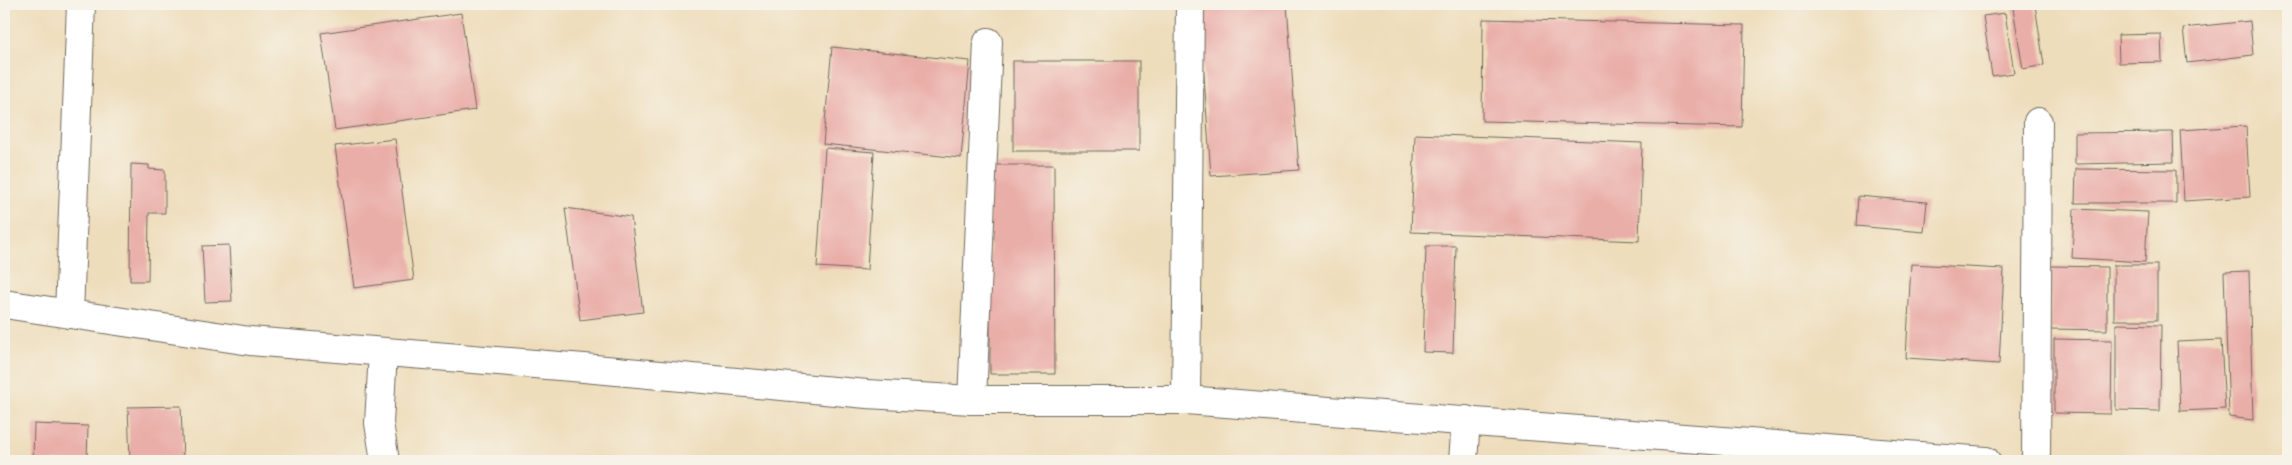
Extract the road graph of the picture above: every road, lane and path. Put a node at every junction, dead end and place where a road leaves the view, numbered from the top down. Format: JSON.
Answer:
{"nodes":[{"id":1,"x":81,"y":4,"type":"edge"},
{"id":2,"x":1190,"y":4,"type":"edge"},
{"id":3,"x":988,"y":42,"type":"dead end"},
{"id":4,"x":2038,"y":122,"type":"dead end"},
{"id":5,"x":4,"y":304,"type":"edge"},
{"id":6,"x":69,"y":314,"type":"junction"},
{"id":7,"x":383,"y":352,"type":"junction"},
{"id":8,"x":972,"y":400,"type":"junction"},
{"id":9,"x":1186,"y":400,"type":"junction"},
{"id":10,"x":1466,"y":420,"type":"junction"},
{"id":11,"x":384,"y":461,"type":"edge"},
{"id":12,"x":1463,"y":461,"type":"edge"},
{"id":13,"x":1986,"y":461,"type":"edge"},
{"id":14,"x":2036,"y":461,"type":"edge"}],
"edges":[{"from":1,"to":6,"type":"main road"},
{"from":2,"to":9,"type":"main road"},
{"from":3,"to":8,"type":"main road"},
{"from":4,"to":14,"type":"main road"},
{"from":5,"to":6,"type":"main road"},
{"from":6,"to":7,"type":"main road"},
{"from":7,"to":8,"type":"main road"},
{"from":7,"to":11,"type":"main road"},
{"from":8,"to":9,"type":"main road"},
{"from":9,"to":10,"type":"main road"},
{"from":10,"to":12,"type":"main road"},
{"from":10,"to":13,"type":"main road"}]}
